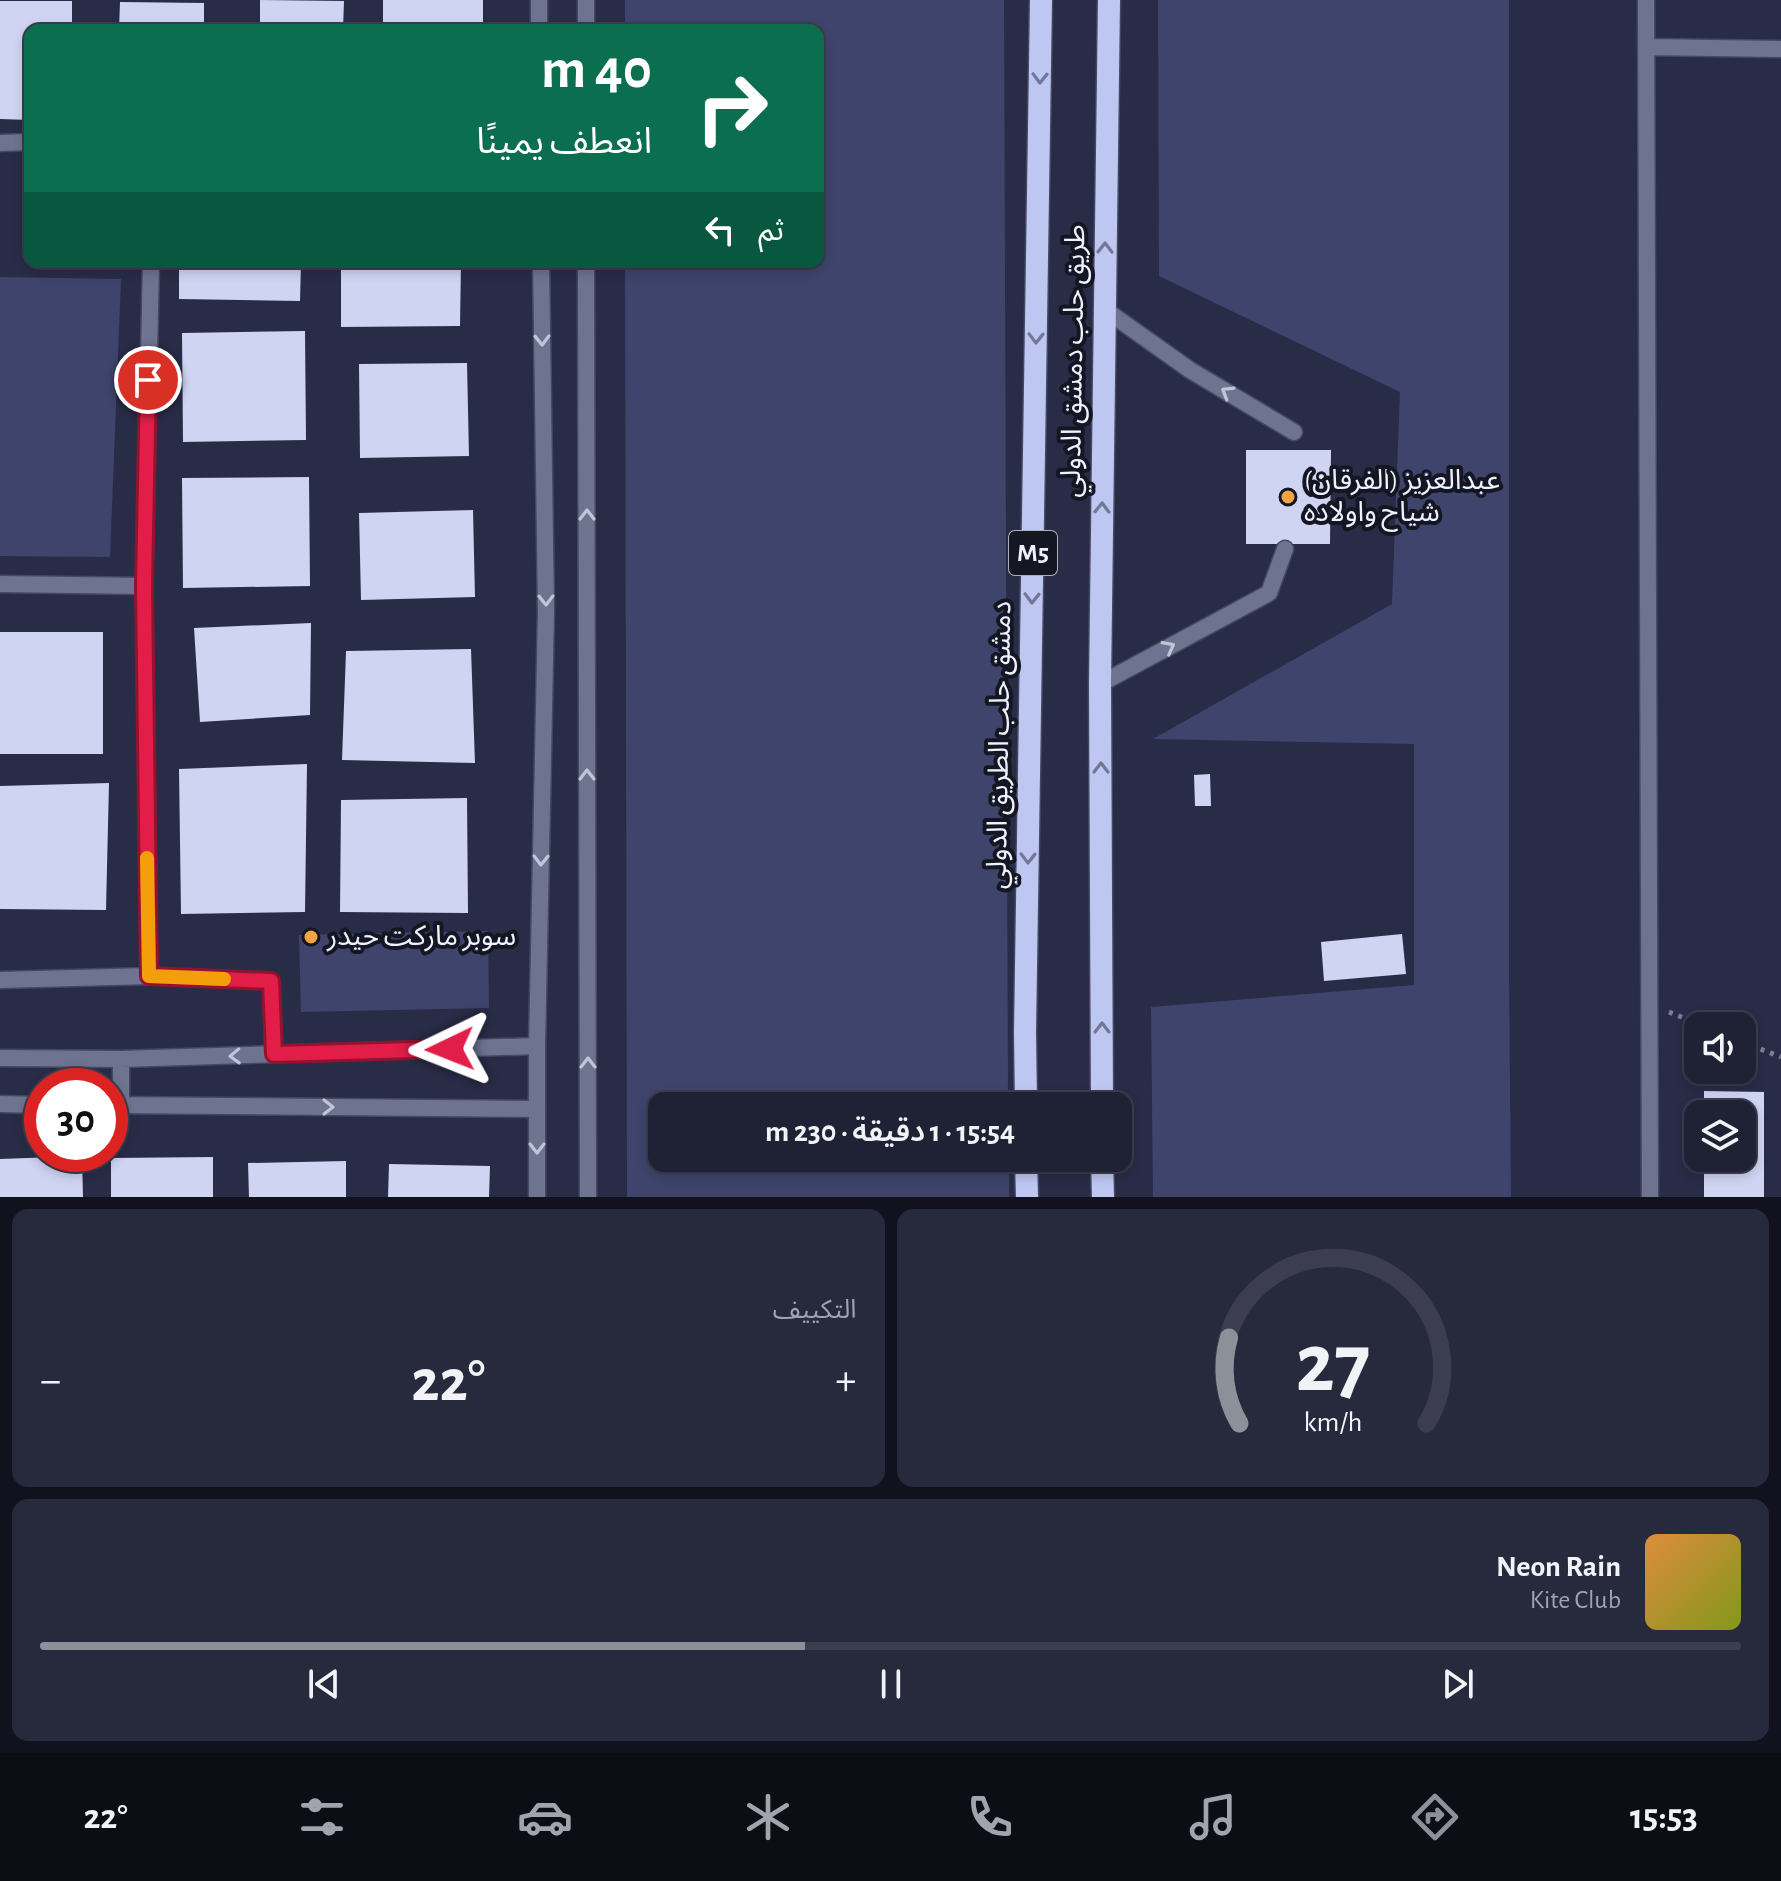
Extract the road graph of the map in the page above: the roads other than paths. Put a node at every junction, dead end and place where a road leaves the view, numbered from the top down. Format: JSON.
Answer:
{"nodes":[{"id":1,"x":539,"y":0,"type":"edge"},
{"id":2,"x":586,"y":0,"type":"edge"},
{"id":3,"x":1041,"y":0,"type":"edge"},
{"id":4,"x":1109,"y":0,"type":"edge"},
{"id":5,"x":1646,"y":0,"type":"edge"},
{"id":6,"x":539,"y":24,"type":"edge"},
{"id":7,"x":586,"y":24,"type":"edge"},
{"id":8,"x":1646,"y":47,"type":"junction"},
{"id":9,"x":1781,"y":49,"type":"edge"},
{"id":10,"x":24,"y":142,"type":"edge"},
{"id":11,"x":0,"y":143,"type":"edge"},
{"id":12,"x":151,"y":268,"type":"edge"},
{"id":13,"x":541,"y":268,"type":"edge"},
{"id":14,"x":586,"y":268,"type":"edge"},
{"id":15,"x":1104,"y":309,"type":"junction"},
{"id":16,"x":1294,"y":432,"type":"dead end"},
{"id":17,"x":1285,"y":549,"type":"dead end"},
{"id":18,"x":0,"y":584,"type":"edge"},
{"id":19,"x":144,"y":586,"type":"junction"},
{"id":20,"x":1100,"y":684,"type":"junction"},
{"id":21,"x":149,"y":976,"type":"junction"},
{"id":22,"x":0,"y":980,"type":"edge"},
{"id":23,"x":537,"y":1046,"type":"junction"},
{"id":24,"x":274,"y":1054,"type":"junction"},
{"id":25,"x":0,"y":1058,"type":"edge"},
{"id":26,"x":121,"y":1059,"type":"junction"},
{"id":27,"x":120,"y":1068,"type":"edge"},
{"id":28,"x":1026,"y":1092,"type":"edge"},
{"id":29,"x":1102,"y":1092,"type":"edge"},
{"id":30,"x":0,"y":1104,"type":"edge"},
{"id":31,"x":24,"y":1105,"type":"edge"},
{"id":32,"x":128,"y":1105,"type":"edge"},
{"id":33,"x":537,"y":1109,"type":"junction"},
{"id":34,"x":1026,"y":1172,"type":"edge"},
{"id":35,"x":1102,"y":1172,"type":"edge"},
{"id":36,"x":537,"y":1197,"type":"edge"},
{"id":37,"x":588,"y":1197,"type":"edge"},
{"id":38,"x":1027,"y":1197,"type":"edge"},
{"id":39,"x":1103,"y":1197,"type":"edge"},
{"id":40,"x":1650,"y":1197,"type":"edge"}],
"edges":[{"from":1,"to":6,"type":"street"},
{"from":2,"to":7,"type":"street"},
{"from":3,"to":28,"type":"highway","name":"دمشق حلب الطريق الدولي","number":"M5","one_way":true},
{"from":15,"to":4,"type":"highway","name":"طريق حلب دمشق الدولي","one_way":true},
{"from":5,"to":8,"type":"street"},
{"from":8,"to":9,"type":"street"},
{"from":8,"to":40,"type":"street"},
{"from":10,"to":11,"type":"street"},
{"from":12,"to":19,"type":"street"},
{"from":13,"to":23,"type":"street","one_way":true},
{"from":37,"to":14,"type":"street","one_way":true},
{"from":16,"to":15,"type":"street","one_way":true},
{"from":20,"to":15,"type":"highway","name":"طريق حلب دمشق الدولي","one_way":true},
{"from":20,"to":17,"type":"street","one_way":true},
{"from":18,"to":19,"type":"street"},
{"from":19,"to":21,"type":"street"},
{"from":29,"to":20,"type":"highway","name":"طريق حلب دمشق الدولي","one_way":true},
{"from":21,"to":22,"type":"street"},
{"from":21,"to":24,"type":"street"},
{"from":23,"to":24,"type":"street"},
{"from":23,"to":33,"type":"street"},
{"from":24,"to":26,"type":"street","one_way":true},
{"from":25,"to":26,"type":"street"},
{"from":26,"to":27,"type":"street"},
{"from":30,"to":31,"type":"street"},
{"from":32,"to":33,"type":"street","one_way":true},
{"from":33,"to":36,"type":"street","one_way":true},
{"from":34,"to":38,"type":"highway"},
{"from":35,"to":39,"type":"highway"}]}
